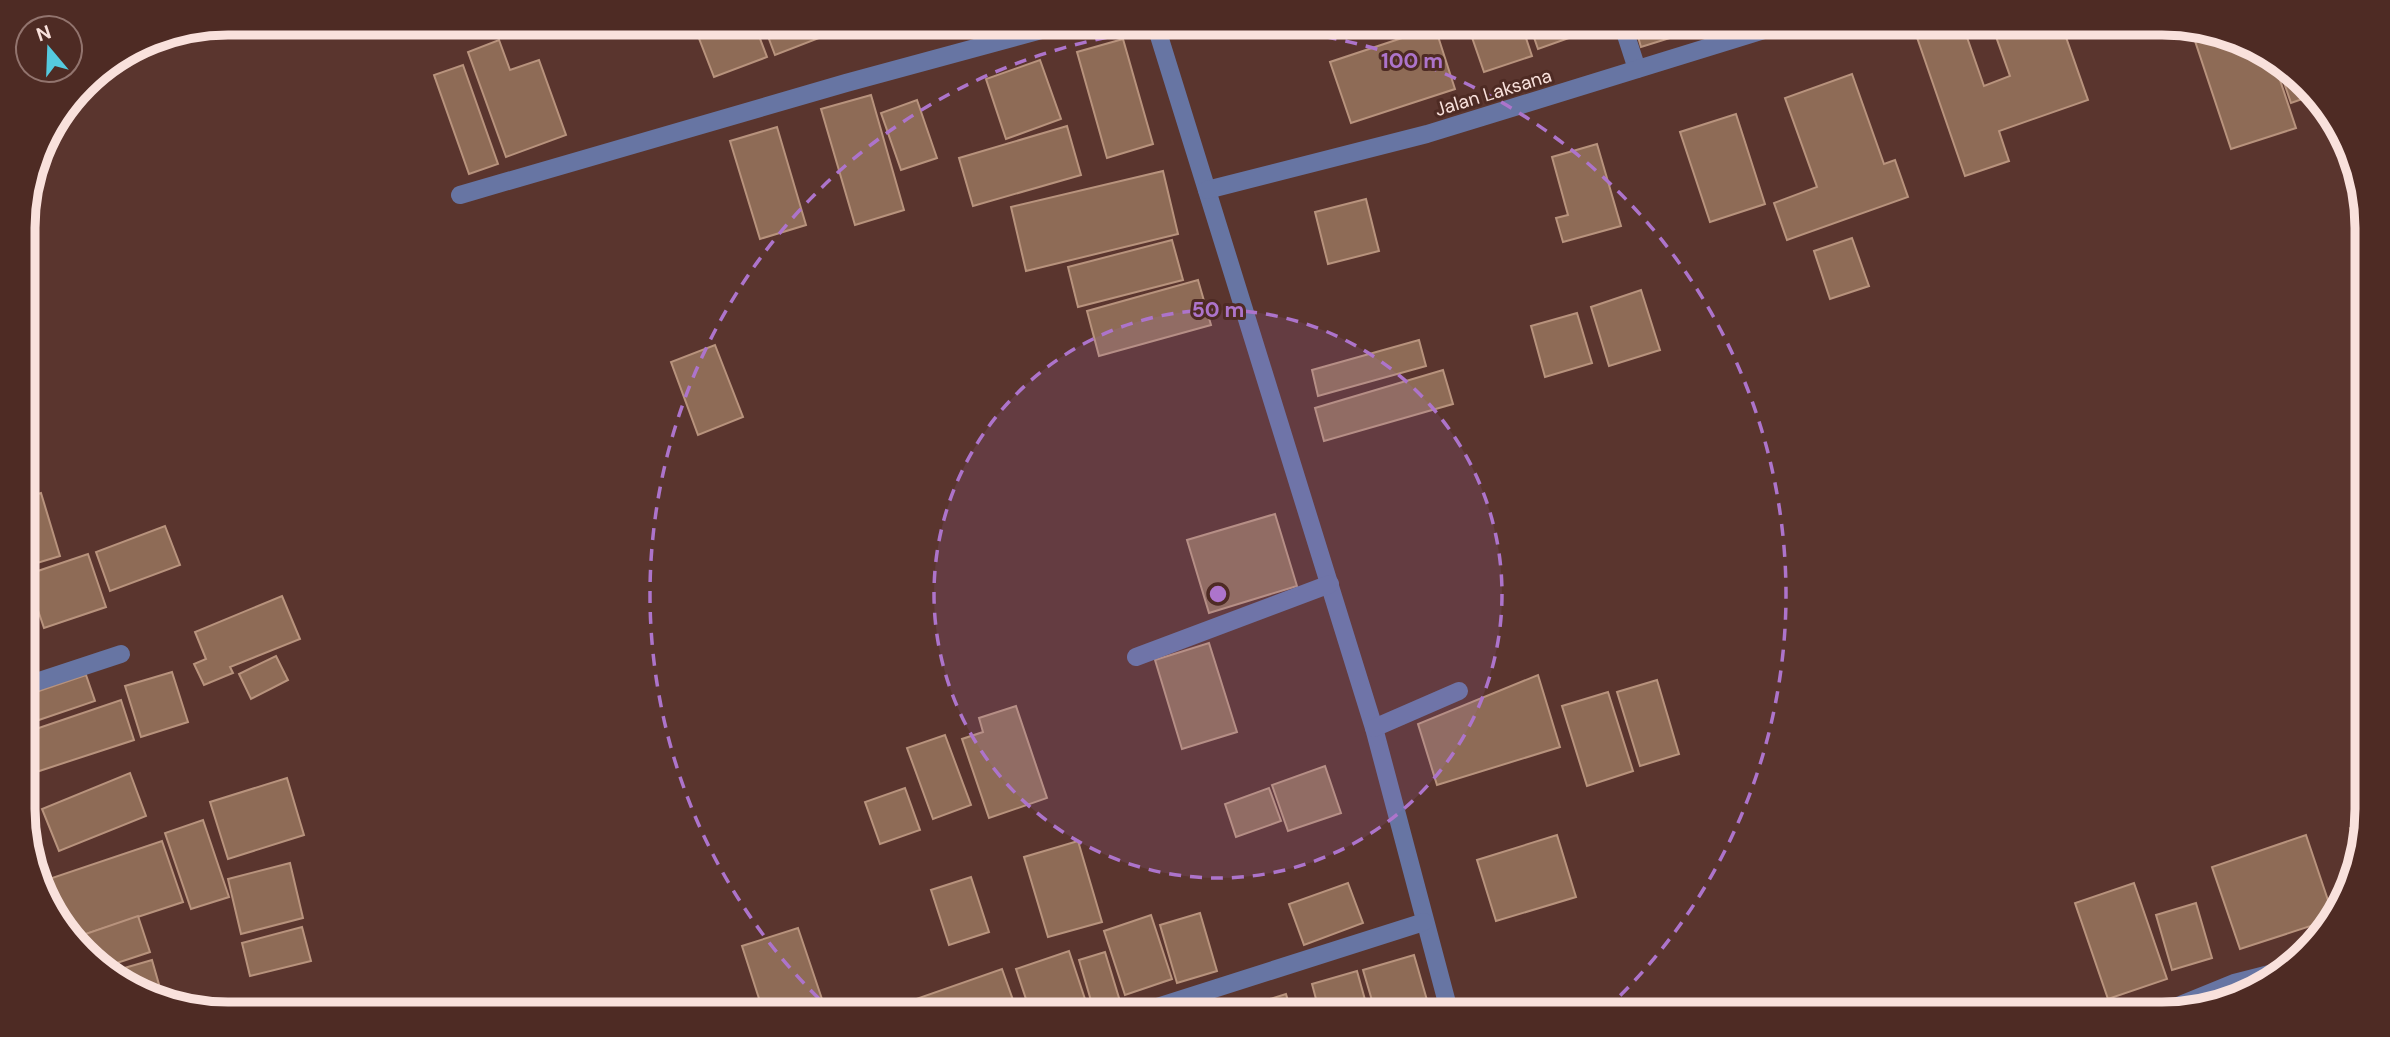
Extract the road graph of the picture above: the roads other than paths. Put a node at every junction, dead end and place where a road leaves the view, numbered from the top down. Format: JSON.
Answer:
{"nodes":[{"id":1,"x":1023,"y":35,"type":"edge"},
{"id":2,"x":1159,"y":35,"type":"edge"},
{"id":3,"x":1626,"y":35,"type":"edge"},
{"id":4,"x":1748,"y":35,"type":"edge"},
{"id":5,"x":1637,"y":69,"type":"junction"},
{"id":6,"x":1208,"y":190,"type":"junction"},
{"id":7,"x":460,"y":195,"type":"dead end"},
{"id":8,"x":1330,"y":584,"type":"junction"},
{"id":9,"x":121,"y":654,"type":"dead end"},
{"id":10,"x":1136,"y":657,"type":"dead end"},
{"id":11,"x":35,"y":682,"type":"edge"},
{"id":12,"x":1460,"y":691,"type":"dead end"},
{"id":13,"x":1374,"y":728,"type":"junction"},
{"id":14,"x":1424,"y":922,"type":"junction"},
{"id":15,"x":2254,"y":978,"type":"edge"},
{"id":16,"x":2196,"y":998,"type":"edge"},
{"id":17,"x":1173,"y":1002,"type":"edge"},
{"id":18,"x":1447,"y":1002,"type":"edge"}],
"edges":[{"from":1,"to":7,"type":"street"},
{"from":2,"to":6,"type":"street"},
{"from":3,"to":5,"type":"street"},
{"from":4,"to":5,"type":"street","name":"Jalan Laksana"},
{"from":5,"to":6,"type":"street","name":"Jalan Laksana"},
{"from":6,"to":8,"type":"street"},
{"from":8,"to":10,"type":"street"},
{"from":8,"to":13,"type":"street"},
{"from":9,"to":11,"type":"street"},
{"from":12,"to":13,"type":"street"},
{"from":13,"to":14,"type":"street"},
{"from":14,"to":17,"type":"street"},
{"from":14,"to":18,"type":"street"},
{"from":15,"to":16,"type":"street"}]}
